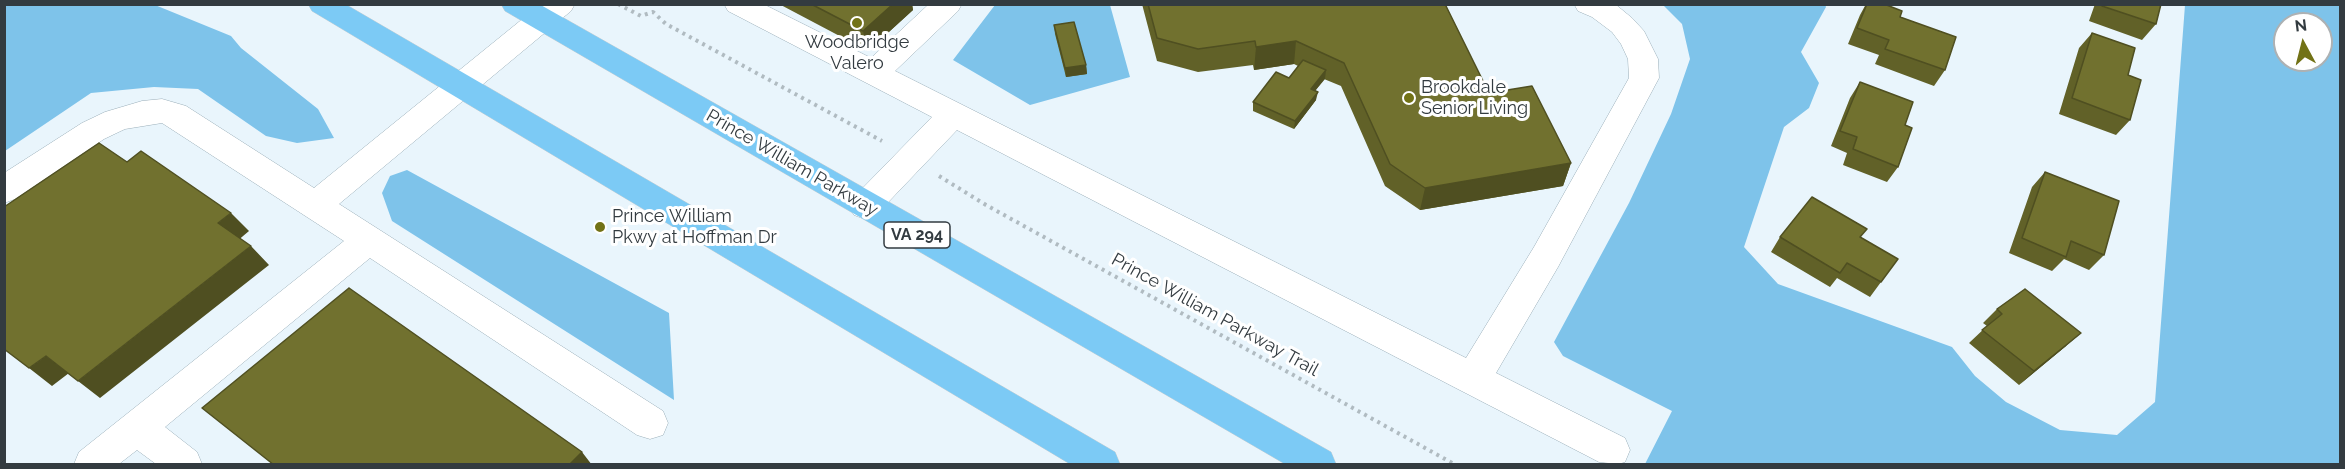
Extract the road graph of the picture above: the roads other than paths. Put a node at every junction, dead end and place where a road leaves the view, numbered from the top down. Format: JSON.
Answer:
{"nodes":[{"id":1,"x":322,"y":4,"type":"edge"},
{"id":2,"x":948,"y":4,"type":"edge"},
{"id":3,"x":1588,"y":4,"type":"edge"},
{"id":4,"x":744,"y":6,"type":"edge"},
{"id":5,"x":540,"y":10,"type":"edge"},
{"id":6,"x":873,"y":74,"type":"junction"},
{"id":7,"x":459,"y":86,"type":"junction"},
{"id":8,"x":953,"y":114,"type":"junction"},
{"id":9,"x":4,"y":190,"type":"edge"},
{"id":10,"x":315,"y":205,"type":"junction"},
{"id":11,"x":865,"y":206,"type":"junction"},
{"id":12,"x":368,"y":240,"type":"junction"},
{"id":13,"x":1473,"y":379,"type":"junction"},
{"id":14,"x":650,"y":423,"type":"dead end"},
{"id":15,"x":137,"y":428,"type":"junction"},
{"id":16,"x":1612,"y":450,"type":"dead end"},
{"id":17,"x":92,"y":465,"type":"edge"},
{"id":18,"x":184,"y":465,"type":"edge"},
{"id":19,"x":1102,"y":465,"type":"edge"},
{"id":20,"x":1318,"y":465,"type":"edge"}],
"edges":[{"from":1,"to":7,"type":"highway"},
{"from":2,"to":6,"type":"street"},
{"from":3,"to":13,"type":"street"},
{"from":4,"to":6,"type":"street"},
{"from":5,"to":7,"type":"street"},
{"from":5,"to":11,"type":"highway","name":"Prince William Parkway","number":"VA 294"},
{"from":6,"to":8,"type":"street"},
{"from":7,"to":10,"type":"street"},
{"from":7,"to":19,"type":"highway"},
{"from":8,"to":11,"type":"street"},
{"from":8,"to":13,"type":"street"},
{"from":9,"to":10,"type":"street"},
{"from":10,"to":12,"type":"street"},
{"from":11,"to":20,"type":"highway","name":"Prince William Parkway","number":"VA 294"},
{"from":12,"to":14,"type":"street"},
{"from":12,"to":15,"type":"street"},
{"from":13,"to":16,"type":"street"},
{"from":15,"to":17,"type":"street"},
{"from":15,"to":18,"type":"street"}]}
